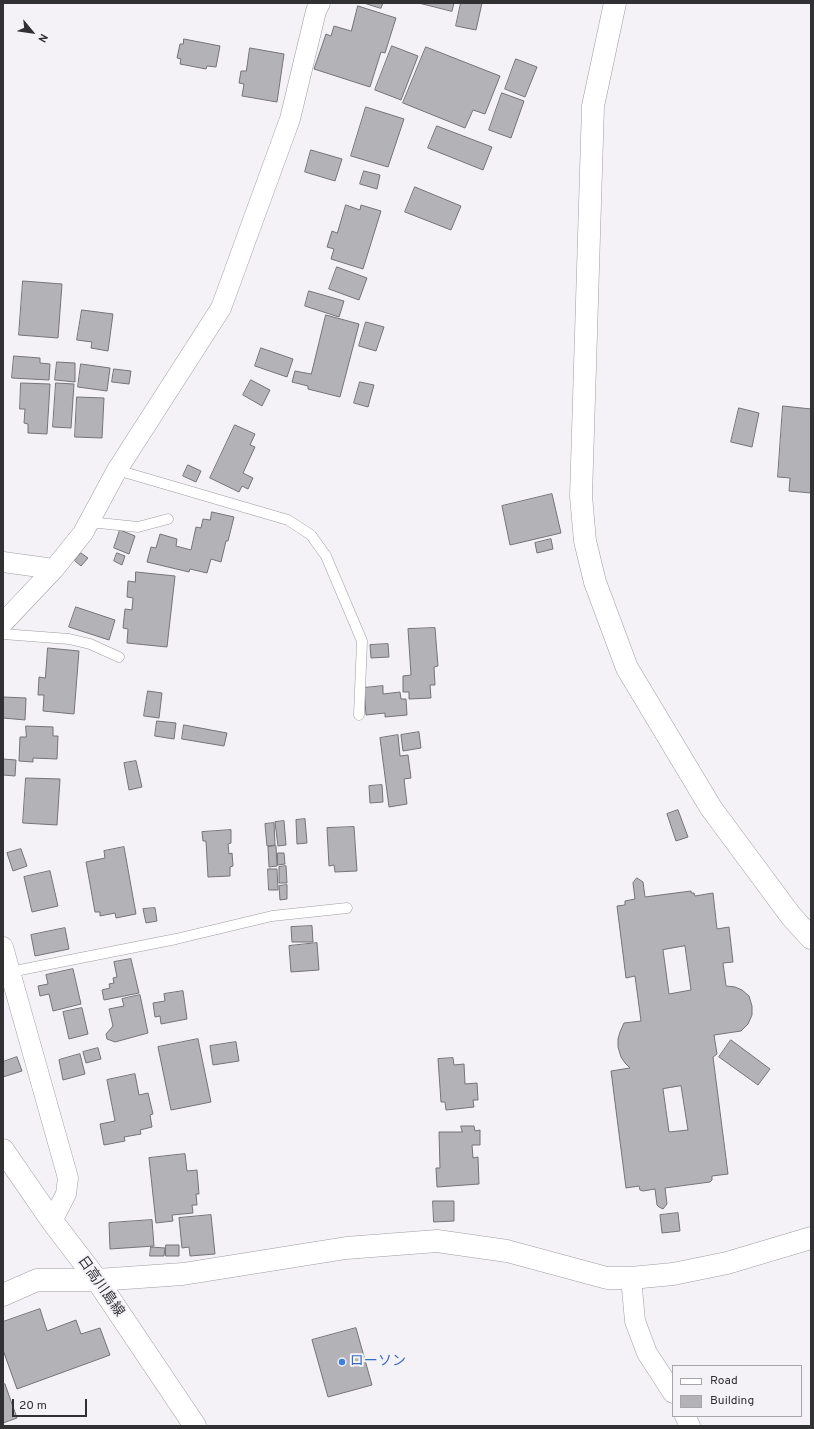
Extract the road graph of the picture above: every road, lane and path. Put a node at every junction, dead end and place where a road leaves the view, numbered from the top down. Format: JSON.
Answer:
{"nodes":[{"id":1,"x":320,"y":3,"type":"edge"},
{"id":2,"x":615,"y":3,"type":"edge"},
{"id":3,"x":117,"y":470,"type":"junction"},
{"id":4,"x":168,"y":519,"type":"dead end"},
{"id":5,"x":89,"y":522,"type":"junction"},
{"id":6,"x":3,"y":562,"type":"edge"},
{"id":7,"x":54,"y":569,"type":"junction"},
{"id":8,"x":3,"y":623,"type":"edge"},
{"id":9,"x":3,"y":634,"type":"edge"},
{"id":10,"x":120,"y":657,"type":"dead end"},
{"id":11,"x":358,"y":716,"type":"dead end"},
{"id":12,"x":347,"y":908,"type":"dead end"},
{"id":13,"x":811,"y":938,"type":"edge"},
{"id":14,"x":3,"y":947,"type":"edge"},
{"id":15,"x":10,"y":972,"type":"junction"},
{"id":16,"x":3,"y":1150,"type":"edge"},
{"id":17,"x":52,"y":1221,"type":"junction"},
{"id":18,"x":811,"y":1238,"type":"edge"},
{"id":19,"x":631,"y":1278,"type":"junction"},
{"id":20,"x":97,"y":1280,"type":"junction"},
{"id":21,"x":3,"y":1295,"type":"edge"},
{"id":22,"x":672,"y":1391,"type":"edge"},
{"id":23,"x":686,"y":1417,"type":"edge"},
{"id":24,"x":195,"y":1426,"type":"edge"},
{"id":25,"x":690,"y":1426,"type":"edge"}],
"edges":[{"from":1,"to":3,"type":"street"},
{"from":2,"to":13,"type":"street"},
{"from":3,"to":5,"type":"street"},
{"from":3,"to":11,"type":"lane"},
{"from":4,"to":5,"type":"lane"},
{"from":5,"to":7,"type":"street"},
{"from":6,"to":7,"type":"street"},
{"from":7,"to":8,"type":"street"},
{"from":9,"to":10,"type":"lane"},
{"from":12,"to":15,"type":"lane"},
{"from":14,"to":15,"type":"street"},
{"from":15,"to":17,"type":"street"},
{"from":16,"to":17,"type":"street","name":"日高川島線"},
{"from":17,"to":20,"type":"street","name":"日高川島線"},
{"from":18,"to":19,"type":"street"},
{"from":19,"to":20,"type":"street"},
{"from":19,"to":22,"type":"street"},
{"from":20,"to":21,"type":"street"},
{"from":20,"to":24,"type":"street","name":"日高川島線"},
{"from":23,"to":25,"type":"street"}]}
